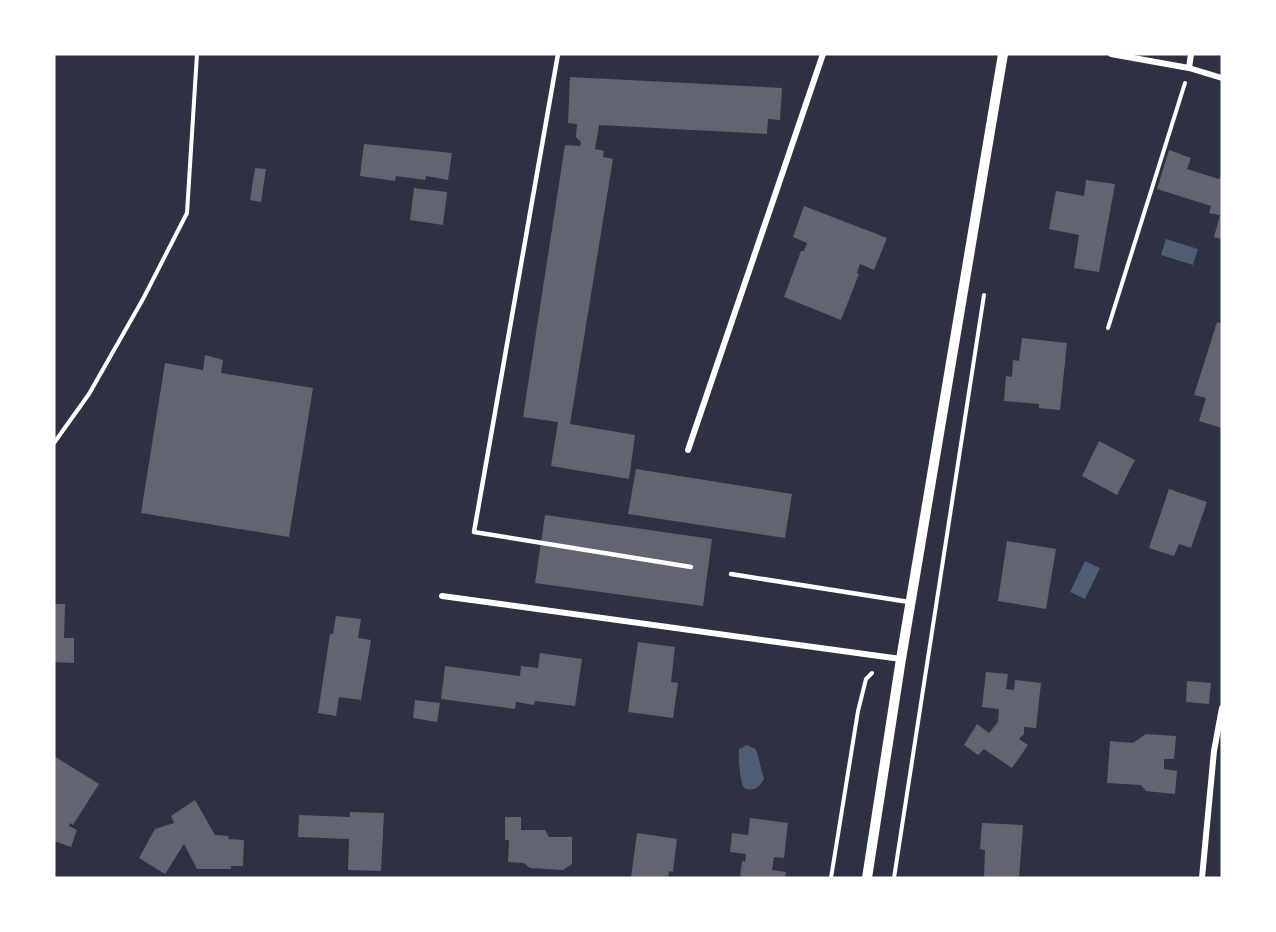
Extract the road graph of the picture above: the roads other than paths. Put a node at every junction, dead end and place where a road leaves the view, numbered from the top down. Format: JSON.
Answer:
{"nodes":[{"id":1,"x":558,"y":54,"type":"edge"},
{"id":2,"x":823,"y":54,"type":"edge"},
{"id":3,"x":1003,"y":54,"type":"edge"},
{"id":4,"x":1112,"y":54,"type":"edge"},
{"id":5,"x":1191,"y":54,"type":"edge"},
{"id":6,"x":1189,"y":68,"type":"junction"},
{"id":7,"x":1222,"y":78,"type":"edge"},
{"id":8,"x":688,"y":450,"type":"dead end"},
{"id":9,"x":691,"y":567,"type":"dead end"},
{"id":10,"x":731,"y":574,"type":"dead end"},
{"id":11,"x":442,"y":596,"type":"dead end"},
{"id":12,"x":910,"y":603,"type":"junction"},
{"id":13,"x":900,"y":661,"type":"junction"},
{"id":14,"x":1222,"y":708,"type":"edge"},
{"id":15,"x":867,"y":878,"type":"edge"},
{"id":16,"x":1202,"y":878,"type":"edge"}],
"edges":[{"from":1,"to":9,"type":"lane"},
{"from":2,"to":8,"type":"street"},
{"from":3,"to":12,"type":"street"},
{"from":4,"to":6,"type":"street"},
{"from":5,"to":6,"type":"street"},
{"from":6,"to":7,"type":"street"},
{"from":10,"to":12,"type":"lane"},
{"from":11,"to":13,"type":"street"},
{"from":12,"to":13,"type":"street"},
{"from":13,"to":15,"type":"street"},
{"from":14,"to":16,"type":"street"}]}
